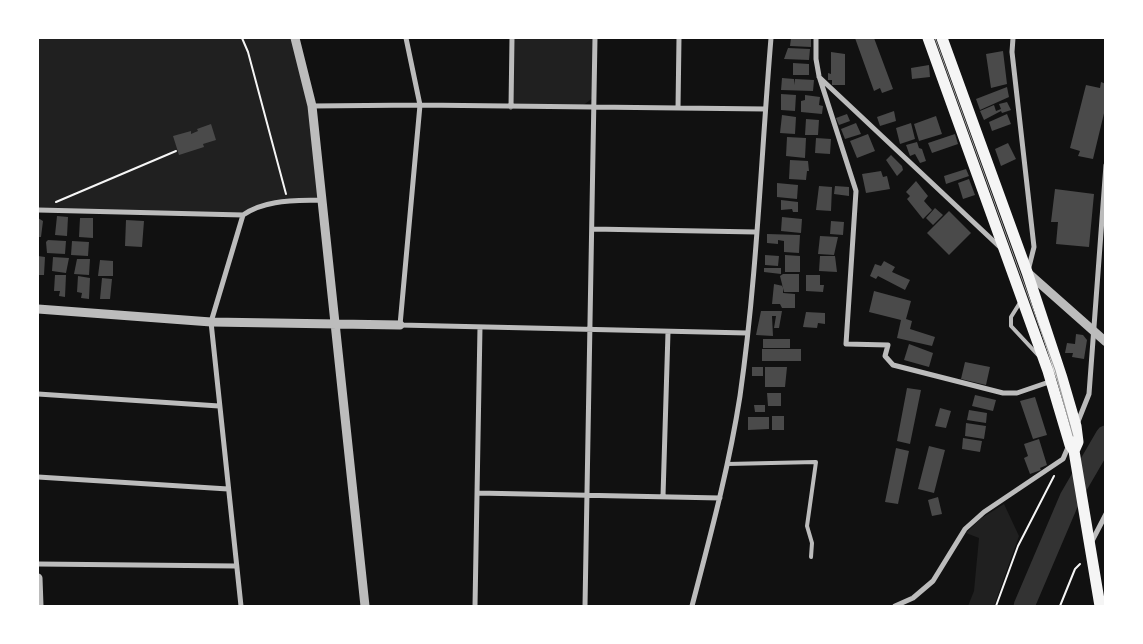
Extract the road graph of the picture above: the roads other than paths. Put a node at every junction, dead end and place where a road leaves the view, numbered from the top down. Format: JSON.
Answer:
{"nodes":[{"id":1,"x":295,"y":38,"type":"edge"},
{"id":2,"x":406,"y":38,"type":"edge"},
{"id":3,"x":512,"y":38,"type":"edge"},
{"id":4,"x":595,"y":38,"type":"edge"},
{"id":5,"x":679,"y":38,"type":"edge"},
{"id":6,"x":771,"y":38,"type":"edge"},
{"id":7,"x":816,"y":38,"type":"edge"},
{"id":8,"x":928,"y":38,"type":"edge"},
{"id":9,"x":942,"y":38,"type":"edge"},
{"id":10,"x":1013,"y":38,"type":"edge"},
{"id":11,"x":819,"y":76,"type":"junction"},
{"id":12,"x":420,"y":105,"type":"junction"},
{"id":13,"x":312,"y":106,"type":"junction"},
{"id":14,"x":511,"y":107,"type":"junction"},
{"id":15,"x":592,"y":108,"type":"junction"},
{"id":16,"x":678,"y":108,"type":"junction"},
{"id":17,"x":765,"y":109,"type":"junction"},
{"id":18,"x":1106,"y":165,"type":"edge"},
{"id":19,"x":322,"y":200,"type":"junction"},
{"id":20,"x":38,"y":210,"type":"edge"},
{"id":21,"x":242,"y":215,"type":"junction"},
{"id":22,"x":592,"y":228,"type":"junction"},
{"id":23,"x":756,"y":232,"type":"junction"},
{"id":24,"x":1006,"y":252,"type":"junction"},
{"id":25,"x":1027,"y":272,"type":"junction"},
{"id":26,"x":1023,"y":298,"type":"junction"},
{"id":27,"x":38,"y":310,"type":"edge"},
{"id":28,"x":211,"y":322,"type":"junction"},
{"id":29,"x":336,"y":324,"type":"junction"},
{"id":30,"x":400,"y":325,"type":"junction"},
{"id":31,"x":480,"y":327,"type":"junction"},
{"id":32,"x":589,"y":330,"type":"junction"},
{"id":33,"x":668,"y":332,"type":"junction"},
{"id":34,"x":747,"y":333,"type":"junction"},
{"id":35,"x":1095,"y":333,"type":"junction"},
{"id":36,"x":1106,"y":342,"type":"edge"},
{"id":37,"x":1045,"y":362,"type":"junction"},
{"id":38,"x":1057,"y":380,"type":"junction"},
{"id":39,"x":38,"y":394,"type":"edge"},
{"id":40,"x":220,"y":406,"type":"junction"},
{"id":41,"x":1076,"y":426,"type":"junction"},
{"id":42,"x":1072,"y":448,"type":"junction"},
{"id":43,"x":727,"y":464,"type":"junction"},
{"id":44,"x":38,"y":477,"type":"edge"},
{"id":45,"x":228,"y":488,"type":"junction"},
{"id":46,"x":477,"y":493,"type":"junction"},
{"id":47,"x":587,"y":494,"type":"junction"},
{"id":48,"x":663,"y":496,"type":"junction"},
{"id":49,"x":720,"y":498,"type":"junction"},
{"id":50,"x":1106,"y":514,"type":"edge"},
{"id":51,"x":1090,"y":538,"type":"junction"},
{"id":52,"x":811,"y":557,"type":"dead end"},
{"id":53,"x":38,"y":564,"type":"edge"},
{"id":54,"x":236,"y":566,"type":"junction"},
{"id":55,"x":38,"y":578,"type":"edge"},
{"id":56,"x":39,"y":606,"type":"edge"},
{"id":57,"x":241,"y":606,"type":"edge"},
{"id":58,"x":365,"y":606,"type":"edge"},
{"id":59,"x":475,"y":606,"type":"edge"},
{"id":60,"x":585,"y":606,"type":"edge"},
{"id":61,"x":692,"y":606,"type":"edge"},
{"id":62,"x":895,"y":606,"type":"edge"},
{"id":63,"x":1100,"y":606,"type":"edge"}],
"edges":[{"from":1,"to":13,"type":"street"},
{"from":2,"to":12,"type":"street"},
{"from":3,"to":14,"type":"street"},
{"from":4,"to":15,"type":"street"},
{"from":5,"to":16,"type":"street"},
{"from":6,"to":17,"type":"street"},
{"from":7,"to":11,"type":"street"},
{"from":8,"to":24,"type":"main road"},
{"from":9,"to":25,"type":"main road"},
{"from":10,"to":25,"type":"street"},
{"from":11,"to":24,"type":"street"},
{"from":11,"to":38,"type":"street"},
{"from":12,"to":13,"type":"street"},
{"from":12,"to":14,"type":"street"},
{"from":12,"to":30,"type":"street"},
{"from":13,"to":19,"type":"street"},
{"from":14,"to":15,"type":"street"},
{"from":15,"to":16,"type":"street"},
{"from":15,"to":22,"type":"street"},
{"from":16,"to":17,"type":"street"},
{"from":17,"to":23,"type":"street"},
{"from":18,"to":35,"type":"street"},
{"from":19,"to":21,"type":"street"},
{"from":19,"to":29,"type":"street"},
{"from":20,"to":21,"type":"street"},
{"from":21,"to":28,"type":"street"},
{"from":22,"to":23,"type":"street"},
{"from":22,"to":32,"type":"street"},
{"from":23,"to":34,"type":"street"},
{"from":24,"to":25,"type":"street"},
{"from":24,"to":26,"type":"main road"},
{"from":25,"to":35,"type":"street"},
{"from":25,"to":38,"type":"main road"},
{"from":26,"to":37,"type":"main road"},
{"from":26,"to":37,"type":"lane"},
{"from":27,"to":28,"type":"street"},
{"from":28,"to":29,"type":"street"},
{"from":28,"to":40,"type":"street"},
{"from":29,"to":30,"type":"street"},
{"from":29,"to":58,"type":"street"},
{"from":30,"to":31,"type":"street"},
{"from":31,"to":32,"type":"street"},
{"from":31,"to":46,"type":"street"},
{"from":32,"to":33,"type":"street"},
{"from":32,"to":47,"type":"street"},
{"from":33,"to":34,"type":"street"},
{"from":33,"to":48,"type":"street"},
{"from":34,"to":43,"type":"street"},
{"from":35,"to":36,"type":"street"},
{"from":35,"to":41,"type":"street"},
{"from":37,"to":38,"type":"main road"},
{"from":38,"to":41,"type":"main road"},
{"from":38,"to":42,"type":"main road"},
{"from":39,"to":40,"type":"street"},
{"from":40,"to":45,"type":"street"},
{"from":41,"to":42,"type":"main road"},
{"from":42,"to":51,"type":"main road"},
{"from":42,"to":62,"type":"street"},
{"from":43,"to":49,"type":"street"},
{"from":43,"to":52,"type":"lane"},
{"from":44,"to":45,"type":"street"},
{"from":45,"to":54,"type":"street"},
{"from":46,"to":47,"type":"street"},
{"from":46,"to":59,"type":"street"},
{"from":47,"to":48,"type":"street"},
{"from":47,"to":60,"type":"street"},
{"from":48,"to":49,"type":"street"},
{"from":49,"to":61,"type":"street"},
{"from":50,"to":51,"type":"street"},
{"from":51,"to":63,"type":"main road"},
{"from":53,"to":54,"type":"street"},
{"from":54,"to":57,"type":"street"},
{"from":55,"to":56,"type":"street"}]}
